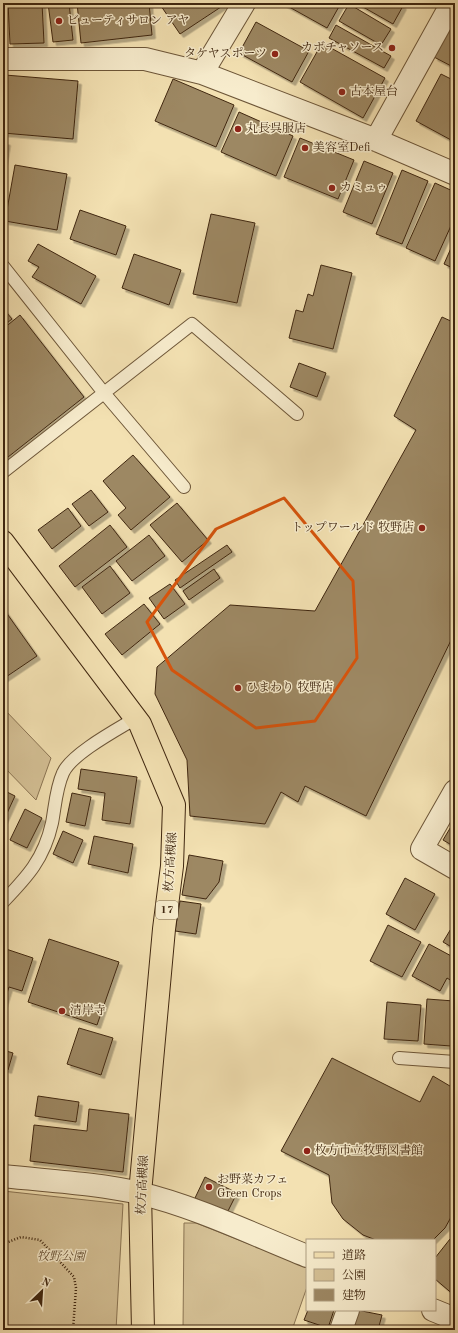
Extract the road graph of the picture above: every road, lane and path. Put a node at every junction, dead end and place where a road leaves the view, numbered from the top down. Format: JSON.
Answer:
{"nodes":[{"id":1,"x":244,"y":3,"type":"edge"},
{"id":2,"x":452,"y":3,"type":"edge"},
{"id":3,"x":3,"y":60,"type":"edge"},
{"id":4,"x":202,"y":73,"type":"junction"},
{"id":5,"x":376,"y":140,"type":"junction"},
{"id":6,"x":455,"y":174,"type":"edge"},
{"id":7,"x":3,"y":266,"type":"edge"},
{"id":8,"x":104,"y":393,"type":"junction"},
{"id":9,"x":297,"y":414,"type":"dead end"},
{"id":10,"x":3,"y":472,"type":"edge"},
{"id":11,"x":184,"y":487,"type":"dead end"},
{"id":12,"x":3,"y":542,"type":"edge"},
{"id":13,"x":136,"y":718,"type":"junction"},
{"id":14,"x":455,"y":791,"type":"edge"},
{"id":15,"x":455,"y":868,"type":"edge"},
{"id":16,"x":3,"y":902,"type":"edge"},
{"id":17,"x":399,"y":1058,"type":"dead end"},
{"id":18,"x":455,"y":1062,"type":"edge"},
{"id":19,"x":3,"y":1176,"type":"edge"},
{"id":20,"x":140,"y":1193,"type":"junction"},
{"id":21,"x":3,"y":1244,"type":"edge"},
{"id":22,"x":306,"y":1256,"type":"edge"},
{"id":23,"x":348,"y":1311,"type":"edge"},
{"id":24,"x":435,"y":1311,"type":"edge"},
{"id":25,"x":455,"y":1319,"type":"edge"},
{"id":26,"x":73,"y":1330,"type":"edge"},
{"id":27,"x":143,"y":1330,"type":"edge"},
{"id":28,"x":341,"y":1330,"type":"edge"}],
"edges":[{"from":1,"to":4,"type":"street"},
{"from":2,"to":5,"type":"street"},
{"from":3,"to":4,"type":"street"},
{"from":4,"to":5,"type":"street"},
{"from":5,"to":6,"type":"street"},
{"from":7,"to":8,"type":"lane"},
{"from":8,"to":9,"type":"lane"},
{"from":8,"to":10,"type":"lane"},
{"from":8,"to":11,"type":"lane"},
{"from":12,"to":13,"type":"main road","name":"枚方高槻線","number":"17"},
{"from":13,"to":16,"type":"lane"},
{"from":13,"to":20,"type":"main road","name":"枚方高槻線","number":"17"},
{"from":14,"to":15,"type":"street"},
{"from":17,"to":18,"type":"lane"},
{"from":19,"to":20,"type":"street"},
{"from":20,"to":22,"type":"street"},
{"from":20,"to":27,"type":"main road","name":"枚方高槻線","number":"17"},
{"from":21,"to":26,"type":"path"},
{"from":23,"to":28,"type":"street"},
{"from":24,"to":25,"type":"street"}]}
